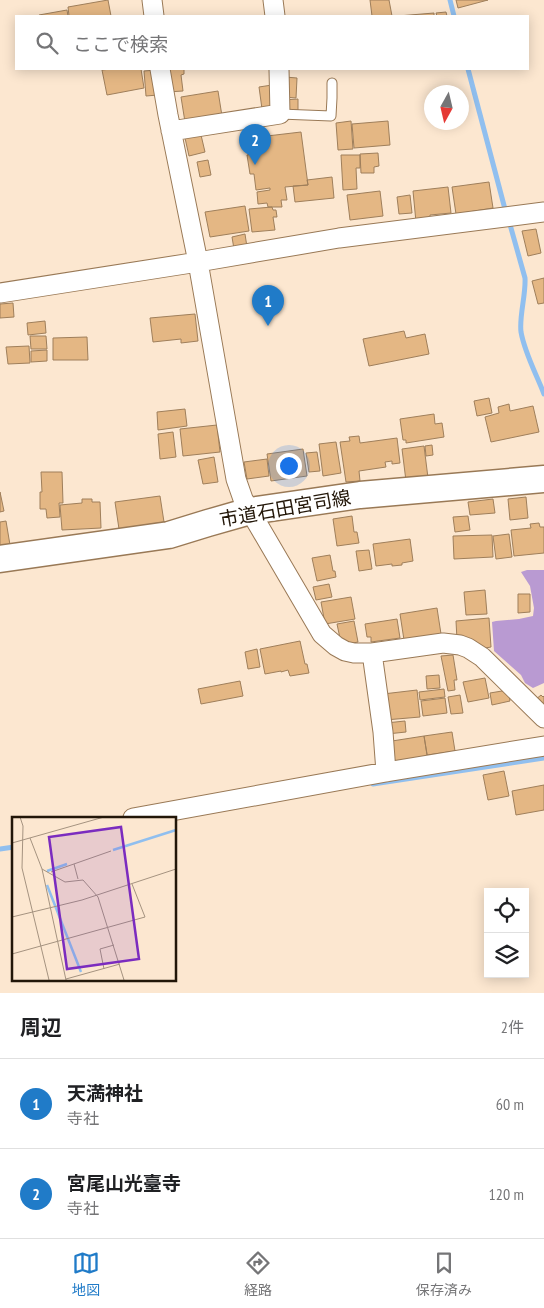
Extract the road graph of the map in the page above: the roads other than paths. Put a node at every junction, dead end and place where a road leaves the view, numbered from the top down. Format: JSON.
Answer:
{"nodes":[{"id":1,"x":152,"y":0,"type":"edge"},
{"id":2,"x":273,"y":0,"type":"edge"},
{"id":3,"x":154,"y":15,"type":"edge"},
{"id":4,"x":276,"y":15,"type":"edge"},
{"id":5,"x":160,"y":70,"type":"edge"},
{"id":6,"x":278,"y":70,"type":"edge"},
{"id":7,"x":332,"y":83,"type":"dead end"},
{"id":8,"x":280,"y":114,"type":"junction"},
{"id":9,"x":171,"y":132,"type":"junction"},
{"id":10,"x":544,"y":212,"type":"edge"},
{"id":11,"x":198,"y":262,"type":"junction"},
{"id":12,"x":0,"y":293,"type":"edge"},
{"id":13,"x":544,"y":479,"type":"edge"},
{"id":14,"x":250,"y":511,"type":"junction"},
{"id":15,"x":0,"y":559,"type":"edge"},
{"id":16,"x":372,"y":653,"type":"junction"},
{"id":17,"x":544,"y":718,"type":"edge"},
{"id":18,"x":544,"y":746,"type":"edge"},
{"id":19,"x":386,"y":772,"type":"junction"},
{"id":20,"x":138,"y":817,"type":"edge"}],
"edges":[{"from":1,"to":3,"type":"street"},
{"from":2,"to":4,"type":"street"},
{"from":5,"to":9,"type":"street"},
{"from":6,"to":8,"type":"street"},
{"from":7,"to":8,"type":"lane"},
{"from":8,"to":9,"type":"street"},
{"from":9,"to":11,"type":"street"},
{"from":10,"to":11,"type":"street"},
{"from":11,"to":12,"type":"street"},
{"from":11,"to":14,"type":"street"},
{"from":13,"to":14,"type":"street","name":"市道石田宮司線"},
{"from":14,"to":15,"type":"street","name":"市道石田宮司線"},
{"from":14,"to":16,"type":"street"},
{"from":16,"to":17,"type":"street"},
{"from":16,"to":19,"type":"street"},
{"from":18,"to":19,"type":"street"},
{"from":19,"to":20,"type":"street"}]}
